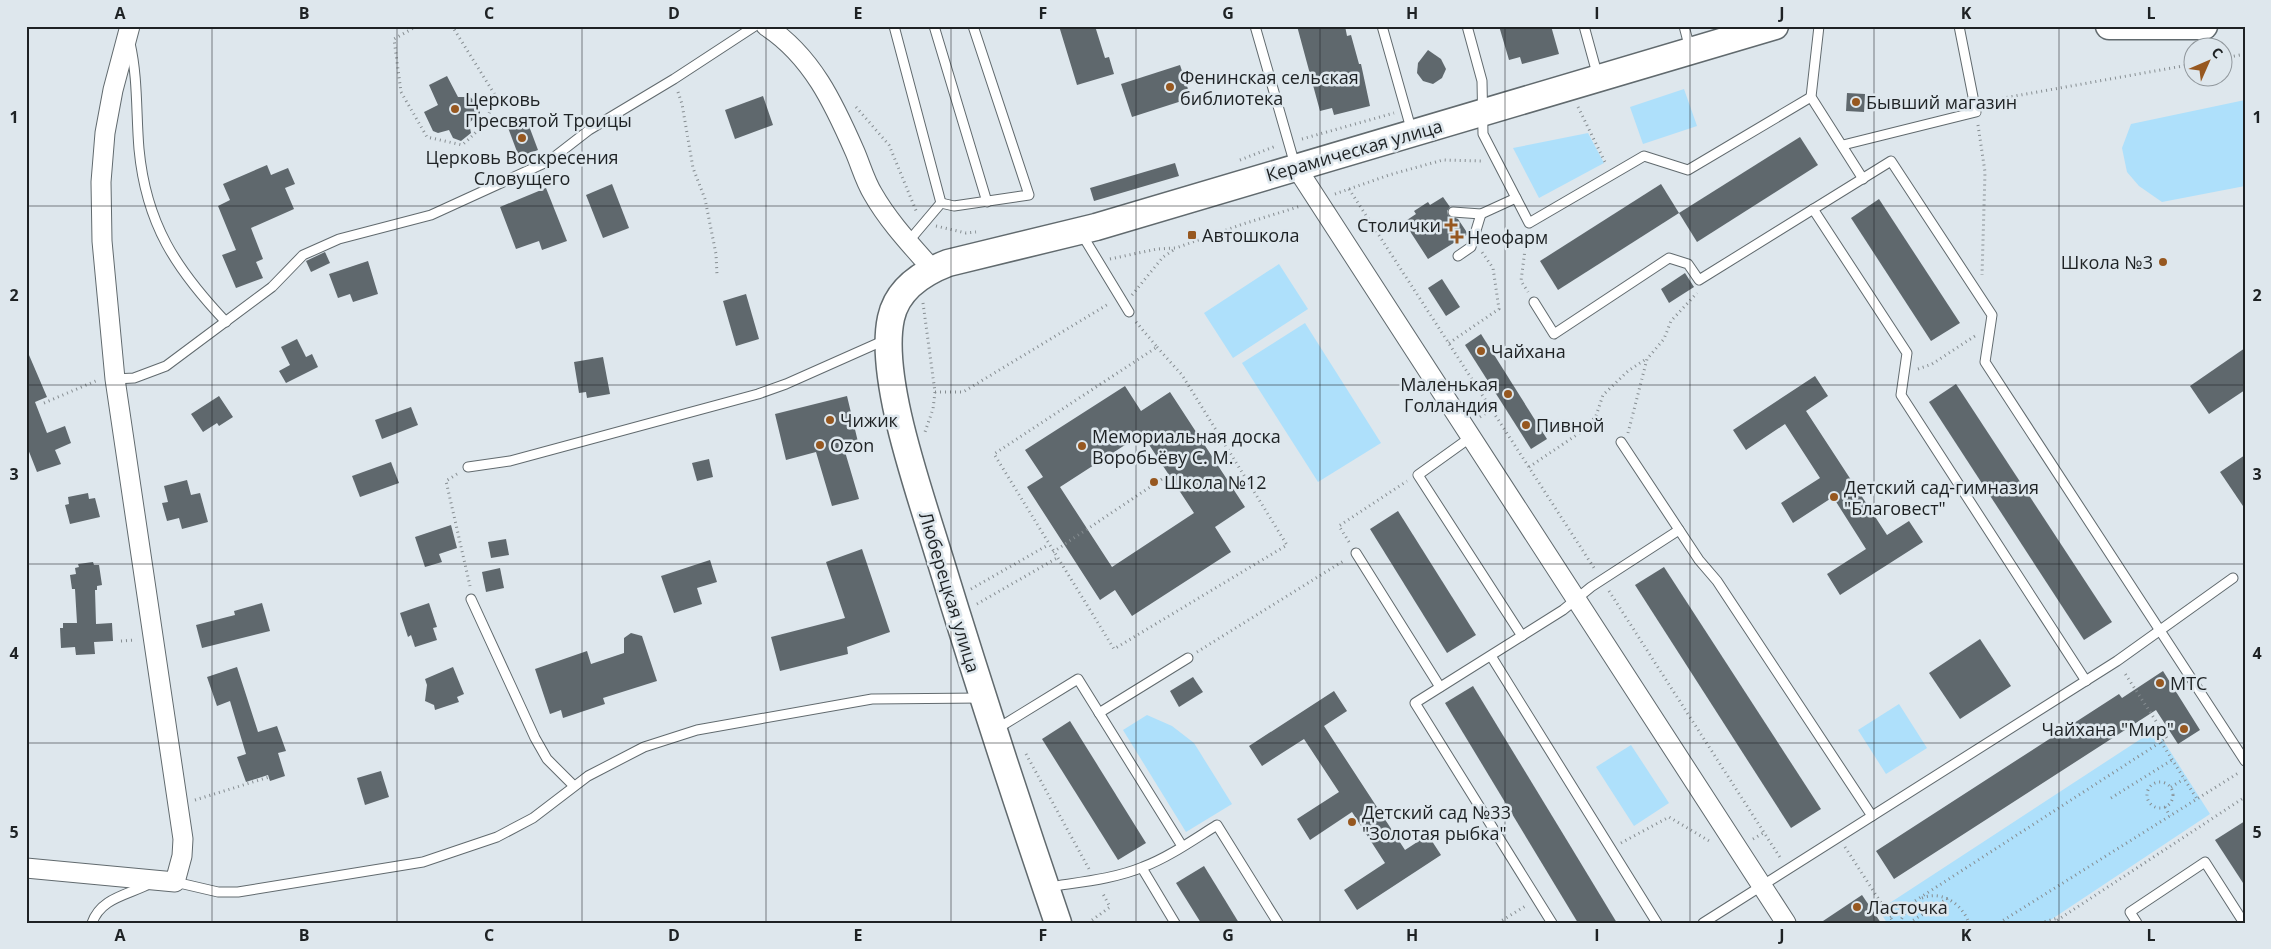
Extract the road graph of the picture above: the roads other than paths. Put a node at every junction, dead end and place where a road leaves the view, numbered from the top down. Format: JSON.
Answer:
{"nodes":[{"id":1,"x":755,"y":26,"type":"edge"},
{"id":2,"x":766,"y":26,"type":"edge"},
{"id":3,"x":894,"y":26,"type":"edge"},
{"id":4,"x":934,"y":26,"type":"edge"},
{"id":5,"x":973,"y":26,"type":"edge"},
{"id":6,"x":1255,"y":26,"type":"edge"},
{"id":7,"x":1382,"y":26,"type":"edge"},
{"id":8,"x":1467,"y":26,"type":"edge"},
{"id":9,"x":1584,"y":26,"type":"edge"},
{"id":10,"x":1684,"y":26,"type":"edge"},
{"id":11,"x":1775,"y":26,"type":"edge"},
{"id":12,"x":1818,"y":26,"type":"edge"},
{"id":13,"x":1959,"y":26,"type":"edge"},
{"id":14,"x":2109,"y":26,"type":"edge"},
{"id":15,"x":2204,"y":26,"type":"edge"},
{"id":16,"x":129,"y":30,"type":"edge"},
{"id":17,"x":788,"y":35,"type":"edge"},
{"id":18,"x":1691,"y":51,"type":"junction"},
{"id":19,"x":1599,"y":79,"type":"junction"},
{"id":20,"x":1811,"y":97,"type":"junction"},
{"id":21,"x":1482,"y":113,"type":"junction"},
{"id":22,"x":1412,"y":132,"type":"junction"},
{"id":23,"x":1843,"y":145,"type":"junction"},
{"id":24,"x":1296,"y":167,"type":"junction"},
{"id":25,"x":1863,"y":178,"type":"junction"},
{"id":26,"x":1516,"y":198,"type":"junction"},
{"id":27,"x":987,"y":202,"type":"junction"},
{"id":28,"x":941,"y":203,"type":"junction"},
{"id":29,"x":1813,"y":209,"type":"junction"},
{"id":30,"x":1453,"y":212,"type":"dead end"},
{"id":31,"x":1481,"y":214,"type":"junction"},
{"id":32,"x":1080,"y":231,"type":"junction"},
{"id":33,"x":908,"y":242,"type":"junction"},
{"id":34,"x":1458,"y":256,"type":"dead end"},
{"id":35,"x":926,"y":273,"type":"junction"},
{"id":36,"x":1534,"y":302,"type":"road end"},
{"id":37,"x":1128,"y":312,"type":"road end"},
{"id":38,"x":226,"y":322,"type":"junction"},
{"id":39,"x":888,"y":339,"type":"junction"},
{"id":40,"x":116,"y":379,"type":"junction"},
{"id":41,"x":1471,"y":438,"type":"junction"},
{"id":42,"x":1621,"y":442,"type":"dead end"},
{"id":43,"x":468,"y":467,"type":"road end"},
{"id":44,"x":1679,"y":530,"type":"junction"},
{"id":45,"x":1356,"y":553,"type":"road end"},
{"id":46,"x":2233,"y":578,"type":"dead end"},
{"id":47,"x":471,"y":599,"type":"road end"},
{"id":48,"x":1576,"y":599,"type":"junction"},
{"id":49,"x":2160,"y":630,"type":"junction"},
{"id":50,"x":1522,"y":636,"type":"junction"},
{"id":51,"x":1491,"y":656,"type":"junction"},
{"id":52,"x":1188,"y":658,"type":"road end"},
{"id":53,"x":2086,"y":681,"type":"junction"},
{"id":54,"x":1440,"y":688,"type":"junction"},
{"id":55,"x":984,"y":698,"type":"junction"},
{"id":56,"x":1099,"y":713,"type":"junction"},
{"id":57,"x":1001,"y":726,"type":"junction"},
{"id":58,"x":2245,"y":761,"type":"edge"},
{"id":59,"x":573,"y":785,"type":"junction"},
{"id":60,"x":1872,"y":816,"type":"junction"},
{"id":61,"x":1182,"y":846,"type":"junction"},
{"id":62,"x":26,"y":868,"type":"edge"},
{"id":63,"x":1142,"y":868,"type":"junction"},
{"id":64,"x":156,"y":880,"type":"junction"},
{"id":65,"x":175,"y":882,"type":"junction"},
{"id":66,"x":1762,"y":886,"type":"junction"},
{"id":67,"x":1046,"y":888,"type":"junction"},
{"id":68,"x":92,"y":923,"type":"edge"},
{"id":69,"x":1058,"y":923,"type":"edge"},
{"id":70,"x":1175,"y":923,"type":"edge"},
{"id":71,"x":1278,"y":923,"type":"edge"},
{"id":72,"x":1552,"y":923,"type":"edge"},
{"id":73,"x":1657,"y":923,"type":"edge"},
{"id":74,"x":1703,"y":923,"type":"edge"},
{"id":75,"x":1786,"y":923,"type":"edge"},
{"id":76,"x":2137,"y":923,"type":"edge"},
{"id":77,"x":2244,"y":923,"type":"edge"}],
"edges":[{"from":1,"to":38,"type":"lane"},
{"from":2,"to":17,"type":"street"},
{"from":3,"to":28,"type":"lane"},
{"from":4,"to":27,"type":"lane"},
{"from":5,"to":27,"type":"lane"},
{"from":6,"to":24,"type":"lane"},
{"from":7,"to":22,"type":"lane"},
{"from":8,"to":21,"type":"lane"},
{"from":9,"to":19,"type":"lane"},
{"from":10,"to":18,"type":"lane"},
{"from":11,"to":18,"type":"main road","name":"Керамическая улица"},
{"from":12,"to":20,"type":"lane"},
{"from":13,"to":23,"type":"lane"},
{"from":14,"to":15,"type":"main road"},
{"from":16,"to":38,"type":"lane"},
{"from":16,"to":40,"type":"street"},
{"from":17,"to":33,"type":"street"},
{"from":18,"to":19,"type":"main road","name":"Керамическая улица"},
{"from":19,"to":21,"type":"main road","name":"Керамическая улица"},
{"from":20,"to":23,"type":"lane"},
{"from":20,"to":26,"type":"lane"},
{"from":21,"to":22,"type":"main road","name":"Керамическая улица"},
{"from":21,"to":26,"type":"lane"},
{"from":22,"to":24,"type":"main road","name":"Керамическая улица"},
{"from":23,"to":25,"type":"lane"},
{"from":24,"to":32,"type":"main road","name":"Керамическая улица"},
{"from":24,"to":41,"type":"street"},
{"from":25,"to":29,"type":"lane"},
{"from":25,"to":49,"type":"lane"},
{"from":26,"to":31,"type":"lane"},
{"from":27,"to":28,"type":"lane"},
{"from":28,"to":33,"type":"lane"},
{"from":29,"to":36,"type":"lane"},
{"from":29,"to":53,"type":"lane"},
{"from":30,"to":31,"type":"lane"},
{"from":31,"to":34,"type":"lane"},
{"from":32,"to":35,"type":"main road","name":"Керамическая улица"},
{"from":32,"to":37,"type":"lane"},
{"from":33,"to":35,"type":"street"},
{"from":35,"to":39,"type":"main road","name":"Люберецкая улица"},
{"from":38,"to":40,"type":"lane"},
{"from":39,"to":43,"type":"lane"},
{"from":39,"to":55,"type":"main road","name":"Люберецкая улица"},
{"from":40,"to":65,"type":"street"},
{"from":41,"to":48,"type":"street"},
{"from":41,"to":50,"type":"lane"},
{"from":42,"to":44,"type":"lane"},
{"from":44,"to":48,"type":"lane"},
{"from":44,"to":60,"type":"lane"},
{"from":45,"to":54,"type":"lane"},
{"from":46,"to":49,"type":"lane"},
{"from":47,"to":59,"type":"lane"},
{"from":48,"to":50,"type":"lane"},
{"from":48,"to":66,"type":"street"},
{"from":49,"to":53,"type":"lane"},
{"from":49,"to":58,"type":"lane"},
{"from":50,"to":51,"type":"lane"},
{"from":51,"to":54,"type":"lane"},
{"from":51,"to":73,"type":"lane"},
{"from":52,"to":56,"type":"lane"},
{"from":53,"to":60,"type":"lane"},
{"from":54,"to":72,"type":"lane"},
{"from":55,"to":57,"type":"main road","name":"Люберецкая улица"},
{"from":55,"to":59,"type":"lane"},
{"from":56,"to":57,"type":"lane"},
{"from":56,"to":61,"type":"lane"},
{"from":57,"to":67,"type":"main road","name":"Люберецкая улица"},
{"from":59,"to":65,"type":"lane"},
{"from":60,"to":66,"type":"lane"},
{"from":61,"to":63,"type":"lane"},
{"from":61,"to":71,"type":"lane"},
{"from":62,"to":64,"type":"street"},
{"from":63,"to":67,"type":"lane"},
{"from":63,"to":70,"type":"lane"},
{"from":64,"to":65,"type":"street"},
{"from":64,"to":68,"type":"lane"},
{"from":66,"to":74,"type":"lane"},
{"from":66,"to":75,"type":"street"},
{"from":67,"to":69,"type":"main road","name":"Люберецкая улица"},
{"from":76,"to":77,"type":"lane"}]}
